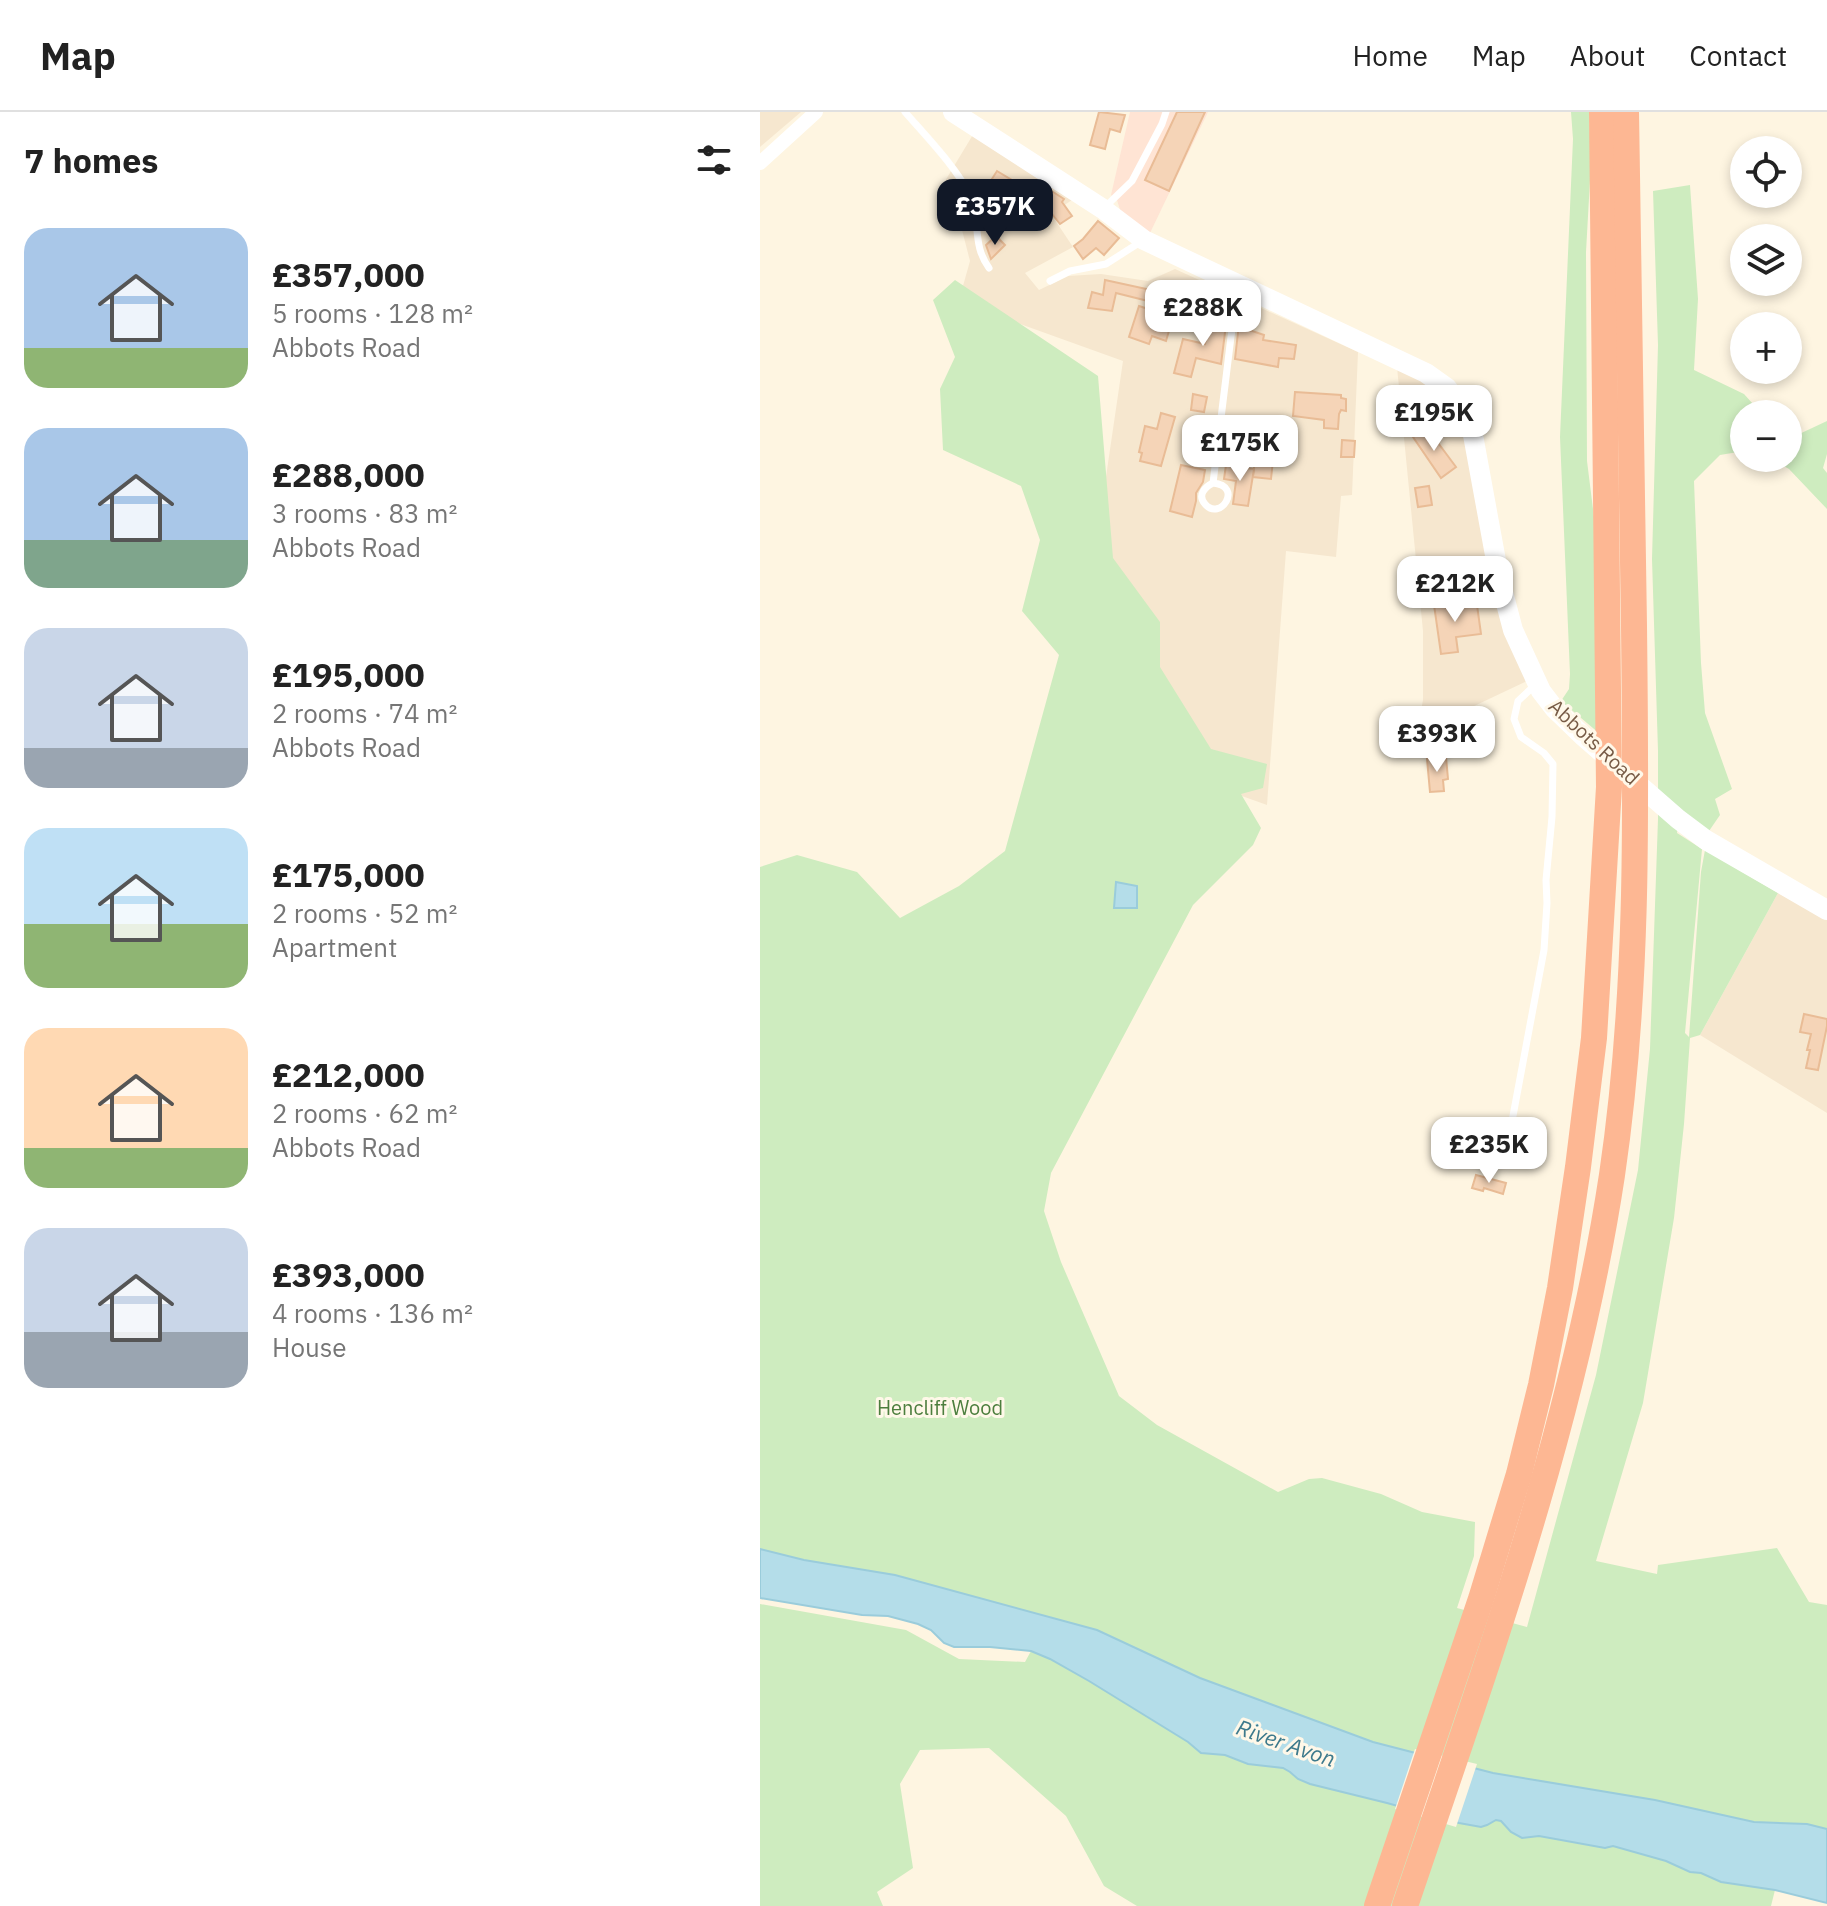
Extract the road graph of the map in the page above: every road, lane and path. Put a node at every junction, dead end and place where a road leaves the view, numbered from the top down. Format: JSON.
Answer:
{"nodes":[{"id":1,"x":816,"y":112,"type":"edge"},
{"id":2,"x":905,"y":112,"type":"edge"},
{"id":3,"x":953,"y":112,"type":"edge"},
{"id":4,"x":1166,"y":112,"type":"edge"},
{"id":5,"x":1602,"y":112,"type":"edge"},
{"id":6,"x":1626,"y":112,"type":"edge"},
{"id":7,"x":760,"y":163,"type":"edge"},
{"id":8,"x":1103,"y":209,"type":"junction"},
{"id":9,"x":1144,"y":240,"type":"junction"},
{"id":10,"x":989,"y":268,"type":"dead end"},
{"id":11,"x":1064,"y":274,"type":"junction"},
{"id":12,"x":1050,"y":281,"type":"dead end"},
{"id":13,"x":1237,"y":284,"type":"junction"},
{"id":14,"x":1059,"y":288,"type":"dead end"},
{"id":15,"x":1213,"y":483,"type":"dead end"},
{"id":16,"x":1537,"y":683,"type":"junction"},
{"id":17,"x":1827,"y":910,"type":"edge"},
{"id":18,"x":1504,"y":1164,"type":"dead end"},
{"id":19,"x":1493,"y":1603,"type":"junction"},
{"id":20,"x":1377,"y":1906,"type":"edge"},
{"id":21,"x":1405,"y":1906,"type":"edge"}],
"edges":[{"from":1,"to":7,"type":"street"},
{"from":2,"to":10,"type":"lane"},
{"from":3,"to":8,"type":"street","name":"Abbots Road"},
{"from":4,"to":8,"type":"lane"},
{"from":5,"to":19,"type":"highway"},
{"from":6,"to":19,"type":"highway"},
{"from":8,"to":9,"type":"street","name":"Abbots Road"},
{"from":9,"to":11,"type":"lane"},
{"from":9,"to":13,"type":"street","name":"Abbots Road"},
{"from":11,"to":12,"type":"lane"},
{"from":11,"to":14,"type":"lane"},
{"from":13,"to":15,"type":"lane"},
{"from":13,"to":16,"type":"street","name":"Abbots Road"},
{"from":16,"to":17,"type":"street","name":"Abbots Road"},
{"from":16,"to":18,"type":"lane"},
{"from":19,"to":20,"type":"highway"},
{"from":19,"to":21,"type":"highway"}]}
